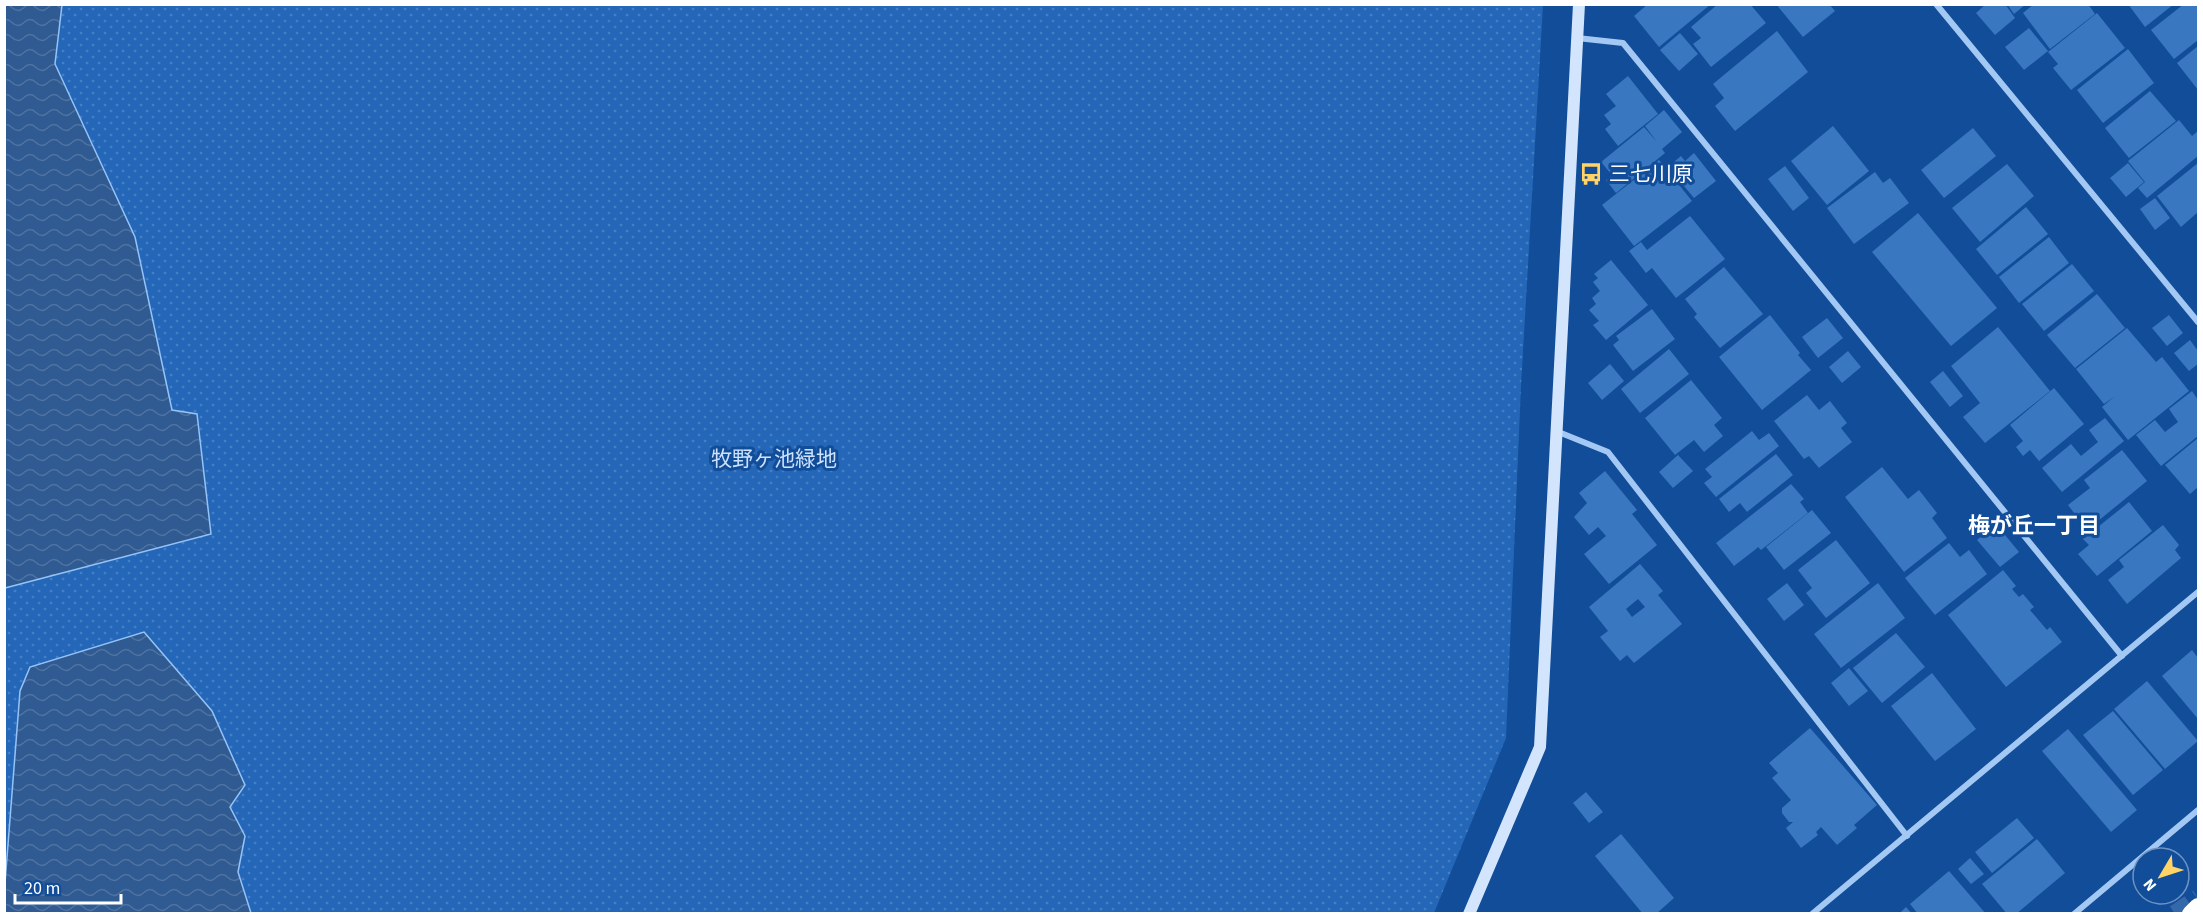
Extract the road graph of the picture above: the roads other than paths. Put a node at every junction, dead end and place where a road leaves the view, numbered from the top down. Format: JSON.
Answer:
{"nodes":[{"id":1,"x":1579,"y":4,"type":"edge"},
{"id":2,"x":1936,"y":4,"type":"edge"},
{"id":3,"x":1577,"y":38,"type":"junction"},
{"id":4,"x":2199,"y":322,"type":"edge"},
{"id":5,"x":1556,"y":431,"type":"junction"},
{"id":6,"x":2199,"y":592,"type":"edge"},
{"id":7,"x":2122,"y":656,"type":"junction"},
{"id":8,"x":2199,"y":810,"type":"edge"},
{"id":9,"x":1906,"y":836,"type":"junction"},
{"id":10,"x":2199,"y":907,"type":"edge"},
{"id":11,"x":1468,"y":914,"type":"edge"},
{"id":12,"x":1812,"y":914,"type":"edge"},
{"id":13,"x":2074,"y":914,"type":"edge"},
{"id":14,"x":2191,"y":914,"type":"edge"}],
"edges":[{"from":1,"to":3,"type":"street"},
{"from":2,"to":4,"type":"street"},
{"from":3,"to":5,"type":"street"},
{"from":3,"to":7,"type":"street"},
{"from":5,"to":9,"type":"street"},
{"from":5,"to":11,"type":"street"},
{"from":6,"to":7,"type":"street"},
{"from":7,"to":9,"type":"street"},
{"from":8,"to":13,"type":"street"},
{"from":9,"to":12,"type":"street"},
{"from":10,"to":14,"type":"highway"}]}
